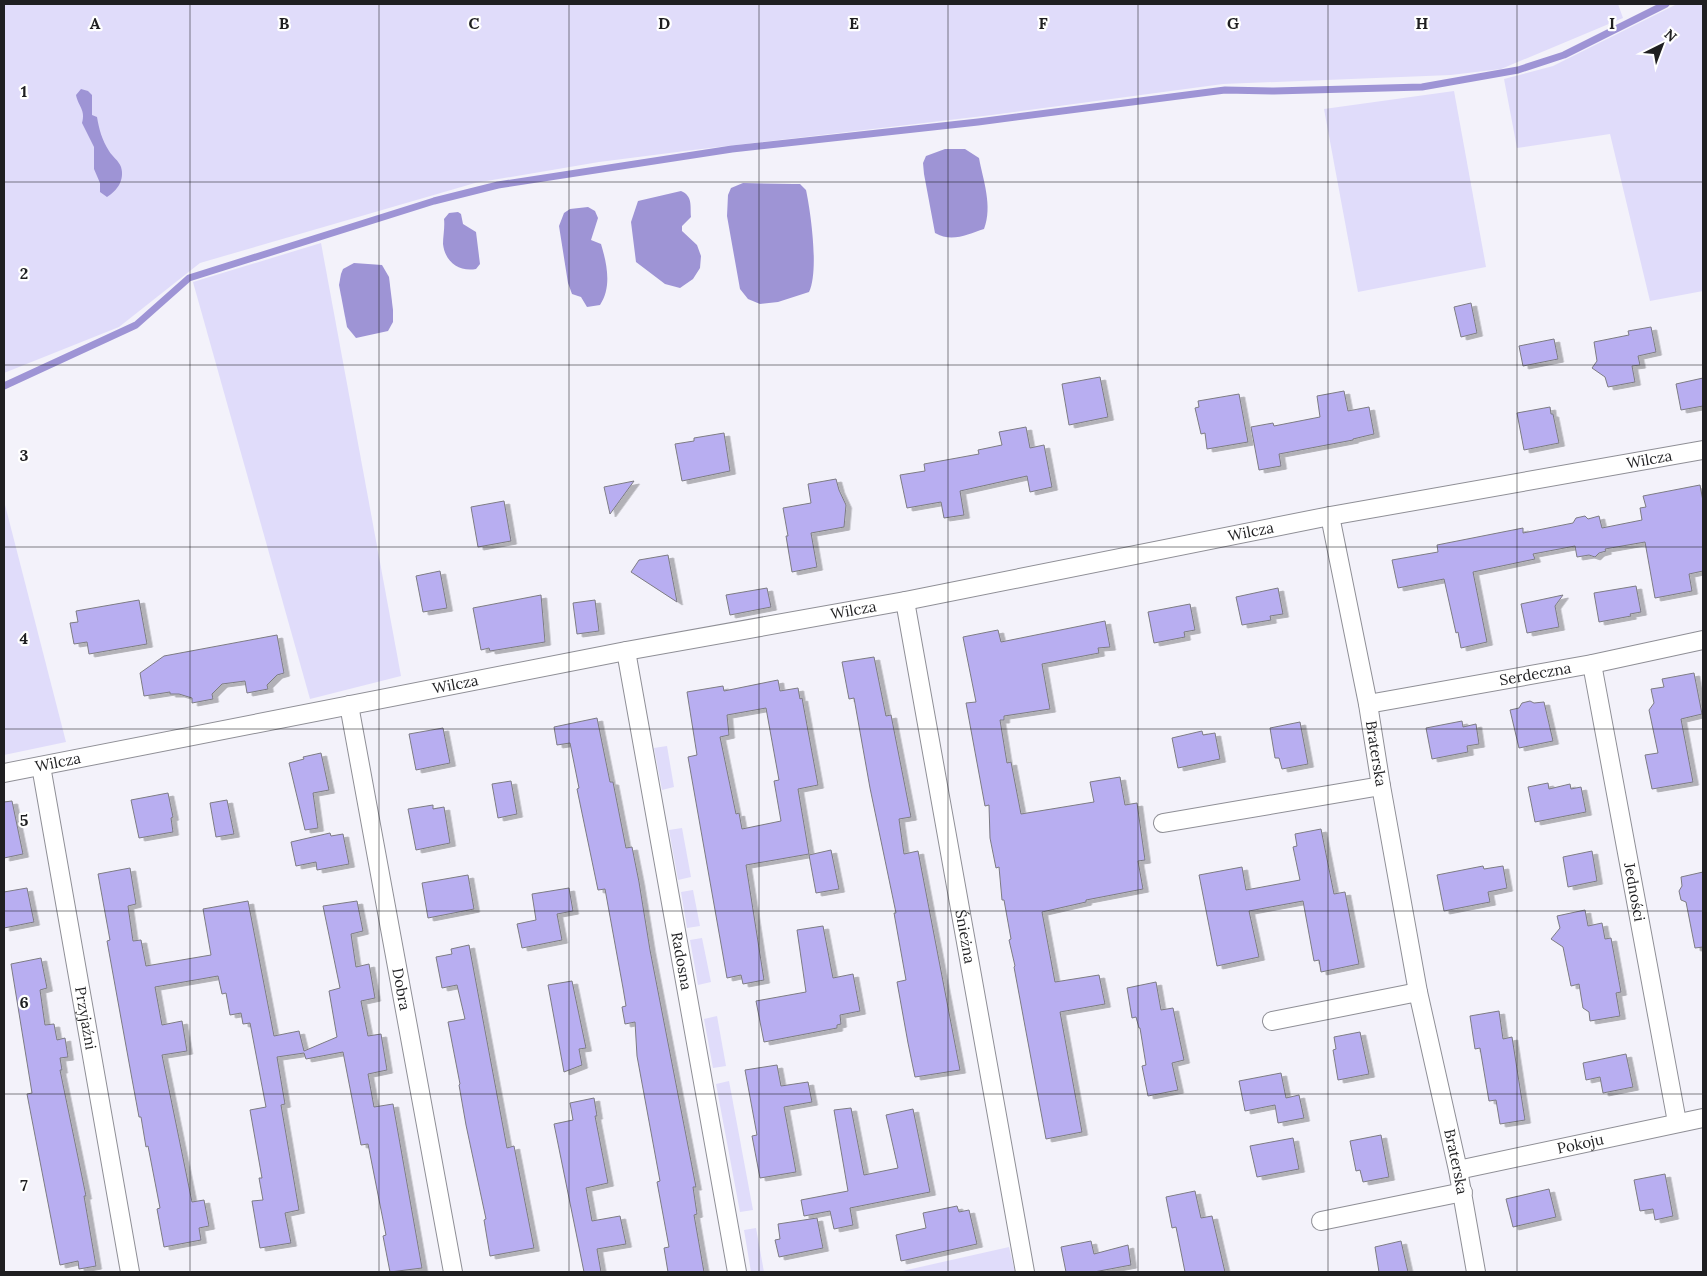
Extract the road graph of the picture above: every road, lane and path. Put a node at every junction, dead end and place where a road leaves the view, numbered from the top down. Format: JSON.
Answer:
{"nodes":[{"id":1,"x":1703,"y":450,"type":"edge"},
{"id":2,"x":1330,"y":516,"type":"junction"},
{"id":3,"x":905,"y":602,"type":"junction"},
{"id":4,"x":1703,"y":640,"type":"edge"},
{"id":5,"x":626,"y":651,"type":"junction"},
{"id":6,"x":1592,"y":664,"type":"junction"},
{"id":7,"x":1368,"y":704,"type":"junction"},
{"id":8,"x":349,"y":705,"type":"junction"},
{"id":9,"x":41,"y":766,"type":"junction"},
{"id":10,"x":4,"y":773,"type":"edge"},
{"id":11,"x":1381,"y":786,"type":"junction"},
{"id":12,"x":1163,"y":823,"type":"dead end"},
{"id":13,"x":1418,"y":992,"type":"junction"},
{"id":14,"x":1272,"y":1021,"type":"dead end"},
{"id":15,"x":1703,"y":1118,"type":"edge"},
{"id":16,"x":1677,"y":1122,"type":"junction"},
{"id":17,"x":1458,"y":1170,"type":"junction"},
{"id":18,"x":1463,"y":1192,"type":"junction"},
{"id":19,"x":1321,"y":1221,"type":"dead end"},
{"id":20,"x":130,"y":1272,"type":"edge"},
{"id":21,"x":453,"y":1272,"type":"edge"},
{"id":22,"x":737,"y":1272,"type":"edge"},
{"id":23,"x":1025,"y":1272,"type":"edge"},
{"id":24,"x":1476,"y":1272,"type":"edge"}],
"edges":[{"from":1,"to":2,"type":"street","name":"Wilcza"},
{"from":2,"to":3,"type":"street","name":"Wilcza"},
{"from":2,"to":7,"type":"street","name":"Braterska"},
{"from":3,"to":5,"type":"street","name":"Wilcza"},
{"from":3,"to":23,"type":"street","name":"Śnieżna"},
{"from":4,"to":6,"type":"street","name":"Serdeczna"},
{"from":5,"to":8,"type":"street","name":"Wilcza"},
{"from":5,"to":22,"type":"street","name":"Radosna"},
{"from":6,"to":7,"type":"street","name":"Serdeczna"},
{"from":6,"to":16,"type":"street","name":"Jedności"},
{"from":7,"to":11,"type":"street","name":"Braterska"},
{"from":8,"to":9,"type":"street","name":"Wilcza"},
{"from":8,"to":21,"type":"street","name":"Dobra"},
{"from":9,"to":10,"type":"street","name":"Wilcza"},
{"from":9,"to":20,"type":"street","name":"Przyjaźni"},
{"from":11,"to":12,"type":"street"},
{"from":11,"to":13,"type":"street","name":"Braterska"},
{"from":13,"to":14,"type":"street"},
{"from":13,"to":17,"type":"street","name":"Braterska"},
{"from":15,"to":16,"type":"street","name":"Pokoju"},
{"from":16,"to":17,"type":"street","name":"Pokoju"},
{"from":17,"to":18,"type":"street","name":"Braterska"},
{"from":18,"to":19,"type":"street"},
{"from":18,"to":24,"type":"street","name":"Braterska"}]}
